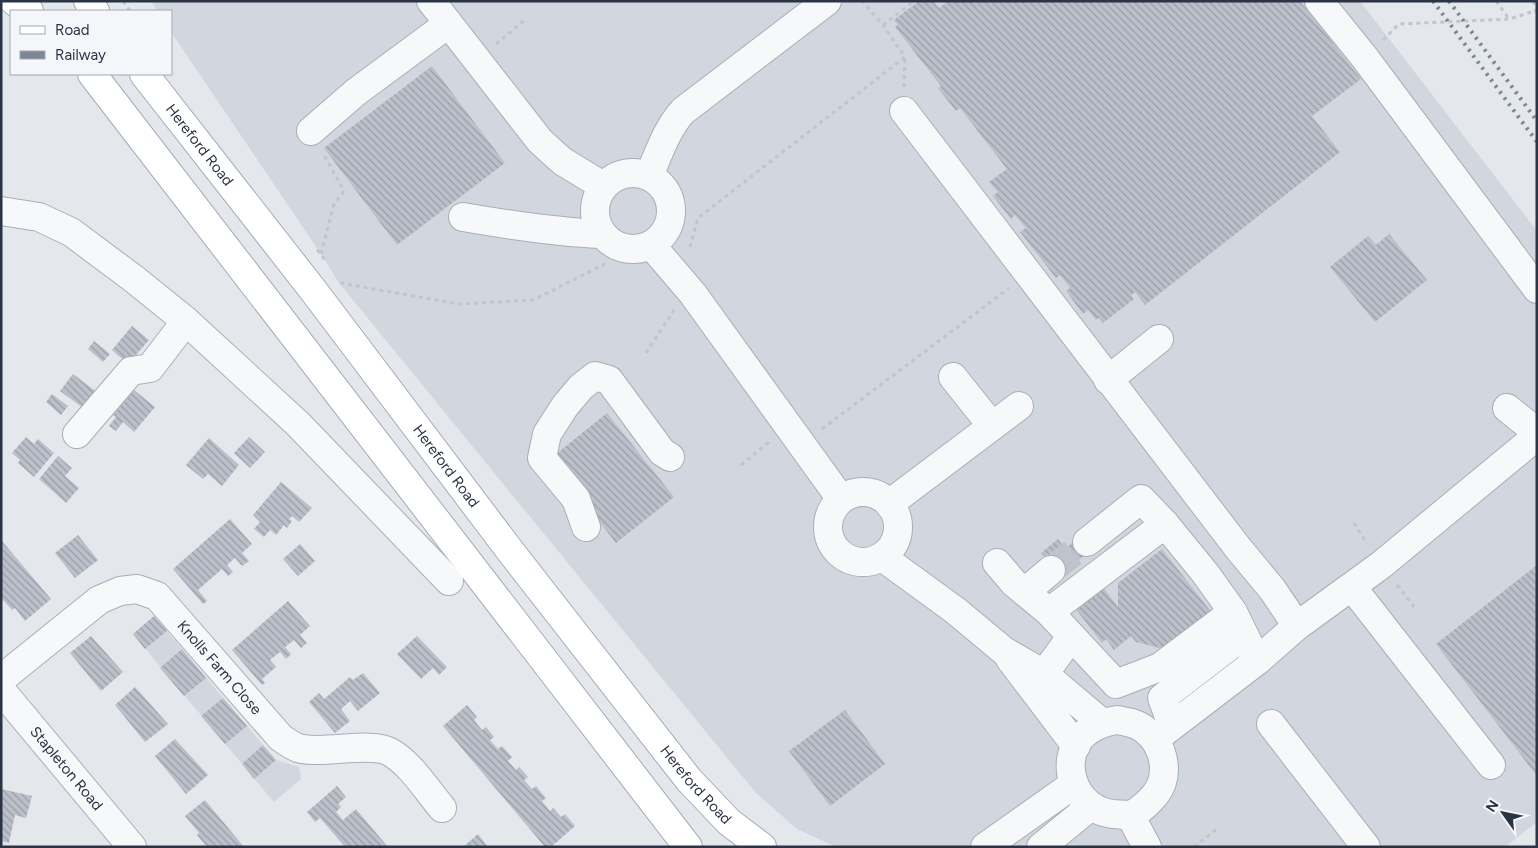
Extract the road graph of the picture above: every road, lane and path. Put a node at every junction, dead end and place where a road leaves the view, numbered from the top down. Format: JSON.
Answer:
{"nodes":[{"id":1,"x":14,"y":1,"type":"edge"},
{"id":2,"x":431,"y":1,"type":"edge"},
{"id":3,"x":827,"y":1,"type":"edge"},
{"id":4,"x":862,"y":1,"type":"edge"},
{"id":5,"x":914,"y":1,"type":"edge"},
{"id":6,"x":1319,"y":1,"type":"edge"},
{"id":7,"x":1496,"y":1,"type":"edge"},
{"id":8,"x":1534,"y":1,"type":"edge"},
{"id":9,"x":28,"y":10,"type":"edge"},
{"id":10,"x":1536,"y":10,"type":"edge"},
{"id":11,"x":1537,"y":18,"type":"edge"},
{"id":12,"x":526,"y":19,"type":"dead end"},
{"id":13,"x":1510,"y":19,"type":"junction"},
{"id":14,"x":448,"y":24,"type":"junction"},
{"id":15,"x":883,"y":26,"type":"junction"},
{"id":16,"x":1364,"y":58,"type":"junction"},
{"id":17,"x":476,"y":60,"type":"junction"},
{"id":18,"x":93,"y":75,"type":"edge"},
{"id":19,"x":145,"y":75,"type":"edge"},
{"id":20,"x":904,"y":111,"type":"dead end"},
{"id":21,"x":311,"y":131,"type":"joint"},
{"id":22,"x":649,"y":176,"type":"junction"},
{"id":23,"x":603,"y":186,"type":"junction"},
{"id":24,"x":1,"y":211,"type":"edge"},
{"id":25,"x":464,"y":216,"type":"dead end"},
{"id":26,"x":602,"y":234,"type":"junction"},
{"id":27,"x":652,"y":246,"type":"junction"},
{"id":28,"x":321,"y":254,"type":"dead end"},
{"id":29,"x":692,"y":254,"type":"dead end"},
{"id":30,"x":605,"y":264,"type":"dead end"},
{"id":31,"x":1028,"y":274,"type":"junction"},
{"id":32,"x":339,"y":283,"type":"dead end"},
{"id":33,"x":1537,"y":289,"type":"edge"},
{"id":34,"x":693,"y":294,"type":"junction"},
{"id":35,"x":186,"y":322,"type":"junction"},
{"id":36,"x":1159,"y":339,"type":"dead end"},
{"id":37,"x":646,"y":353,"type":"dead end"},
{"id":38,"x":953,"y":376,"type":"dead end"},
{"id":39,"x":1108,"y":380,"type":"junction"},
{"id":40,"x":1019,"y":406,"type":"dead end"},
{"id":41,"x":1507,"y":408,"type":"dead end"},
{"id":42,"x":992,"y":426,"type":"junction"},
{"id":43,"x":1537,"y":432,"type":"edge"},
{"id":44,"x":78,"y":434,"type":"dead end"},
{"id":45,"x":1537,"y":436,"type":"edge"},
{"id":46,"x":774,"y":438,"type":"dead end"},
{"id":47,"x":802,"y":444,"type":"junction"},
{"id":48,"x":670,"y":457,"type":"dead end"},
{"id":49,"x":742,"y":465,"type":"dead end"},
{"id":50,"x":841,"y":499,"type":"junction"},
{"id":51,"x":889,"y":504,"type":"junction"},
{"id":52,"x":1164,"y":524,"type":"junction"},
{"id":53,"x":586,"y":526,"type":"dead end"},
{"id":54,"x":1087,"y":542,"type":"tunnel mouth"},
{"id":55,"x":1238,"y":548,"type":"junction"},
{"id":56,"x":882,"y":557,"type":"junction"},
{"id":57,"x":997,"y":563,"type":"dead end"},
{"id":58,"x":1051,"y":570,"type":"tunnel mouth"},
{"id":59,"x":1205,"y":573,"type":"junction"},
{"id":60,"x":448,"y":581,"type":"dead end"},
{"id":61,"x":1352,"y":587,"type":"junction"},
{"id":62,"x":1025,"y":592,"type":"junction"},
{"id":63,"x":1049,"y":612,"type":"junction"},
{"id":64,"x":1238,"y":623,"type":"junction"},
{"id":65,"x":1297,"y":626,"type":"junction"},
{"id":66,"x":1071,"y":637,"type":"junction"},
{"id":67,"x":1004,"y":650,"type":"junction"},
{"id":68,"x":1257,"y":662,"type":"junction"},
{"id":69,"x":1044,"y":674,"type":"junction"},
{"id":70,"x":1,"y":679,"type":"edge"},
{"id":71,"x":1,"y":690,"type":"edge"},
{"id":72,"x":1102,"y":723,"type":"junction"},
{"id":73,"x":1271,"y":724,"type":"dead end"},
{"id":74,"x":1163,"y":732,"type":"junction"},
{"id":75,"x":1076,"y":746,"type":"junction"},
{"id":76,"x":1491,"y":765,"type":"dead end"},
{"id":77,"x":1074,"y":784,"type":"junction"},
{"id":78,"x":1091,"y":806,"type":"junction"},
{"id":79,"x":442,"y":808,"type":"dead end"},
{"id":80,"x":1130,"y":815,"type":"junction"},
{"id":81,"x":1218,"y":828,"type":"dead end"},
{"id":82,"x":132,"y":847,"type":"edge"},
{"id":83,"x":688,"y":847,"type":"edge"},
{"id":84,"x":762,"y":847,"type":"edge"},
{"id":85,"x":985,"y":847,"type":"edge"},
{"id":86,"x":1041,"y":847,"type":"edge"},
{"id":87,"x":1147,"y":847,"type":"edge"},
{"id":88,"x":1194,"y":847,"type":"edge"},
{"id":89,"x":1366,"y":847,"type":"edge"}],
"edges":[{"from":1,"to":9,"type":"main road"},
{"from":2,"to":14,"type":"street"},
{"from":3,"to":22,"type":"street"},
{"from":4,"to":15,"type":"path"},
{"from":5,"to":15,"type":"path"},
{"from":6,"to":16,"type":"street"},
{"from":7,"to":13,"type":"path"},
{"from":8,"to":10,"type":"path"},
{"from":10,"to":11,"type":"path"},
{"from":10,"to":13,"type":"path"},
{"from":12,"to":17,"type":"path"},
{"from":13,"to":16,"type":"path"},
{"from":14,"to":17,"type":"street"},
{"from":14,"to":21,"type":"street"},
{"from":15,"to":29,"type":"path"},
{"from":16,"to":33,"type":"street"},
{"from":17,"to":23,"type":"street"},
{"from":18,"to":83,"type":"main road"},
{"from":19,"to":84,"type":"main road","name":"Hereford Road"},
{"from":20,"to":31,"type":"street"},
{"from":21,"to":28,"type":"path"},
{"from":22,"to":23,"type":"street"},
{"from":22,"to":27,"type":"street"},
{"from":23,"to":26,"type":"street"},
{"from":24,"to":35,"type":"street"},
{"from":25,"to":26,"type":"street"},
{"from":26,"to":27,"type":"street"},
{"from":27,"to":34,"type":"street"},
{"from":30,"to":32,"type":"path"},
{"from":31,"to":39,"type":"street"},
{"from":31,"to":47,"type":"path"},
{"from":34,"to":37,"type":"path"},
{"from":34,"to":47,"type":"street"},
{"from":35,"to":44,"type":"street"},
{"from":35,"to":60,"type":"street"},
{"from":36,"to":39,"type":"street"},
{"from":38,"to":42,"type":"street"},
{"from":39,"to":55,"type":"street"},
{"from":40,"to":42,"type":"street"},
{"from":41,"to":43,"type":"street"},
{"from":42,"to":51,"type":"street"},
{"from":45,"to":61,"type":"street"},
{"from":46,"to":49,"type":"path"},
{"from":47,"to":50,"type":"street"},
{"from":48,"to":53,"type":"street"},
{"from":50,"to":51,"type":"street"},
{"from":50,"to":56,"type":"street"},
{"from":51,"to":56,"type":"street"},
{"from":52,"to":54,"type":"street"},
{"from":52,"to":59,"type":"street"},
{"from":52,"to":63,"type":"street"},
{"from":55,"to":59,"type":"street"},
{"from":55,"to":65,"type":"street"},
{"from":56,"to":67,"type":"street"},
{"from":57,"to":62,"type":"street"},
{"from":58,"to":62,"type":"street"},
{"from":59,"to":64,"type":"street"},
{"from":61,"to":65,"type":"street"},
{"from":61,"to":76,"type":"street"},
{"from":62,"to":63,"type":"street"},
{"from":63,"to":66,"type":"street"},
{"from":64,"to":66,"type":"street"},
{"from":64,"to":68,"type":"street"},
{"from":64,"to":74,"type":"street"},
{"from":65,"to":68,"type":"street"},
{"from":66,"to":69,"type":"street"},
{"from":67,"to":69,"type":"street"},
{"from":67,"to":75,"type":"street"},
{"from":68,"to":74,"type":"street"},
{"from":69,"to":72,"type":"street"},
{"from":70,"to":79,"type":"street","name":"Knolls Farm Close"},
{"from":71,"to":82,"type":"street","name":"Stapleton Road"},
{"from":72,"to":74,"type":"street"},
{"from":72,"to":75,"type":"street"},
{"from":73,"to":89,"type":"street"},
{"from":74,"to":80,"type":"street"},
{"from":75,"to":77,"type":"street"},
{"from":77,"to":78,"type":"street"},
{"from":77,"to":85,"type":"street"},
{"from":78,"to":80,"type":"street"},
{"from":78,"to":86,"type":"street"},
{"from":80,"to":87,"type":"street"},
{"from":81,"to":88,"type":"path"}]}
